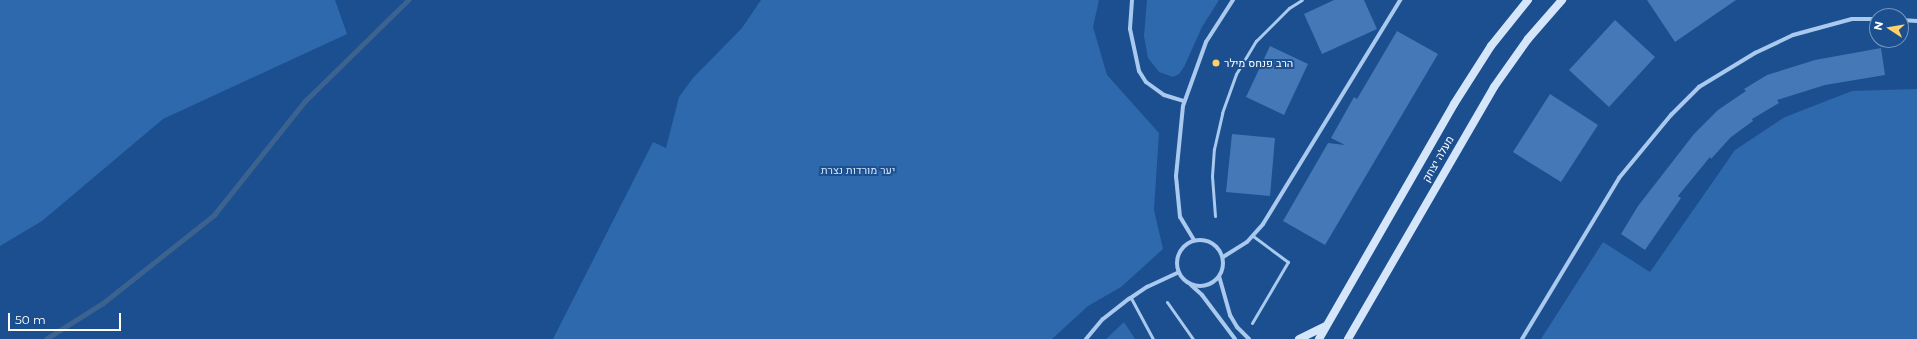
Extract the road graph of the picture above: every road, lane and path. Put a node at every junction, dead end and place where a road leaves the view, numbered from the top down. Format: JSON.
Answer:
{"nodes":[{"id":1,"x":1132,"y":0,"type":"edge"},
{"id":2,"x":1233,"y":0,"type":"edge"},
{"id":3,"x":1302,"y":0,"type":"edge"},
{"id":4,"x":1400,"y":0,"type":"edge"},
{"id":5,"x":1528,"y":0,"type":"edge"},
{"id":6,"x":1562,"y":0,"type":"edge"},
{"id":7,"x":1869,"y":19,"type":"edge"},
{"id":8,"x":1184,"y":101,"type":"junction"},
{"id":9,"x":1215,"y":216,"type":"dead end"},
{"id":10,"x":1252,"y":236,"type":"junction"},
{"id":11,"x":1194,"y":240,"type":"junction"},
{"id":12,"x":1223,"y":257,"type":"junction"},
{"id":13,"x":1179,"y":272,"type":"junction"},
{"id":14,"x":1219,"y":276,"type":"junction"},
{"id":15,"x":1189,"y":284,"type":"junction"},
{"id":16,"x":1131,"y":298,"type":"junction"},
{"id":17,"x":1167,"y":302,"type":"dead end"},
{"id":18,"x":1252,"y":323,"type":"dead end"},
{"id":19,"x":1326,"y":326,"type":"junction"},
{"id":20,"x":1086,"y":339,"type":"edge"},
{"id":21,"x":1153,"y":339,"type":"edge"},
{"id":22,"x":1193,"y":339,"type":"edge"},
{"id":23,"x":1235,"y":339,"type":"edge"},
{"id":24,"x":1249,"y":339,"type":"edge"},
{"id":25,"x":1299,"y":339,"type":"edge"},
{"id":26,"x":1319,"y":339,"type":"edge"},
{"id":27,"x":1348,"y":339,"type":"edge"},
{"id":28,"x":1522,"y":339,"type":"edge"}],
"edges":[{"from":1,"to":8,"type":"street"},
{"from":2,"to":8,"type":"street"},
{"from":3,"to":9,"type":"lane"},
{"from":4,"to":10,"type":"street"},
{"from":5,"to":19,"type":"street","name":"מעלה יצחק"},
{"from":6,"to":27,"type":"street","name":"מעלה יצחק"},
{"from":7,"to":28,"type":"street"},
{"from":8,"to":11,"type":"street"},
{"from":10,"to":12,"type":"street"},
{"from":10,"to":18,"type":"lane"},
{"from":11,"to":12,"type":"street"},
{"from":11,"to":13,"type":"street"},
{"from":12,"to":14,"type":"street"},
{"from":13,"to":15,"type":"street"},
{"from":13,"to":16,"type":"street"},
{"from":14,"to":15,"type":"street"},
{"from":14,"to":24,"type":"street"},
{"from":15,"to":23,"type":"street"},
{"from":16,"to":20,"type":"street"},
{"from":16,"to":21,"type":"lane"},
{"from":17,"to":22,"type":"lane"},
{"from":19,"to":25,"type":"street"},
{"from":19,"to":26,"type":"street","name":"מעלה יצחק"}]}
